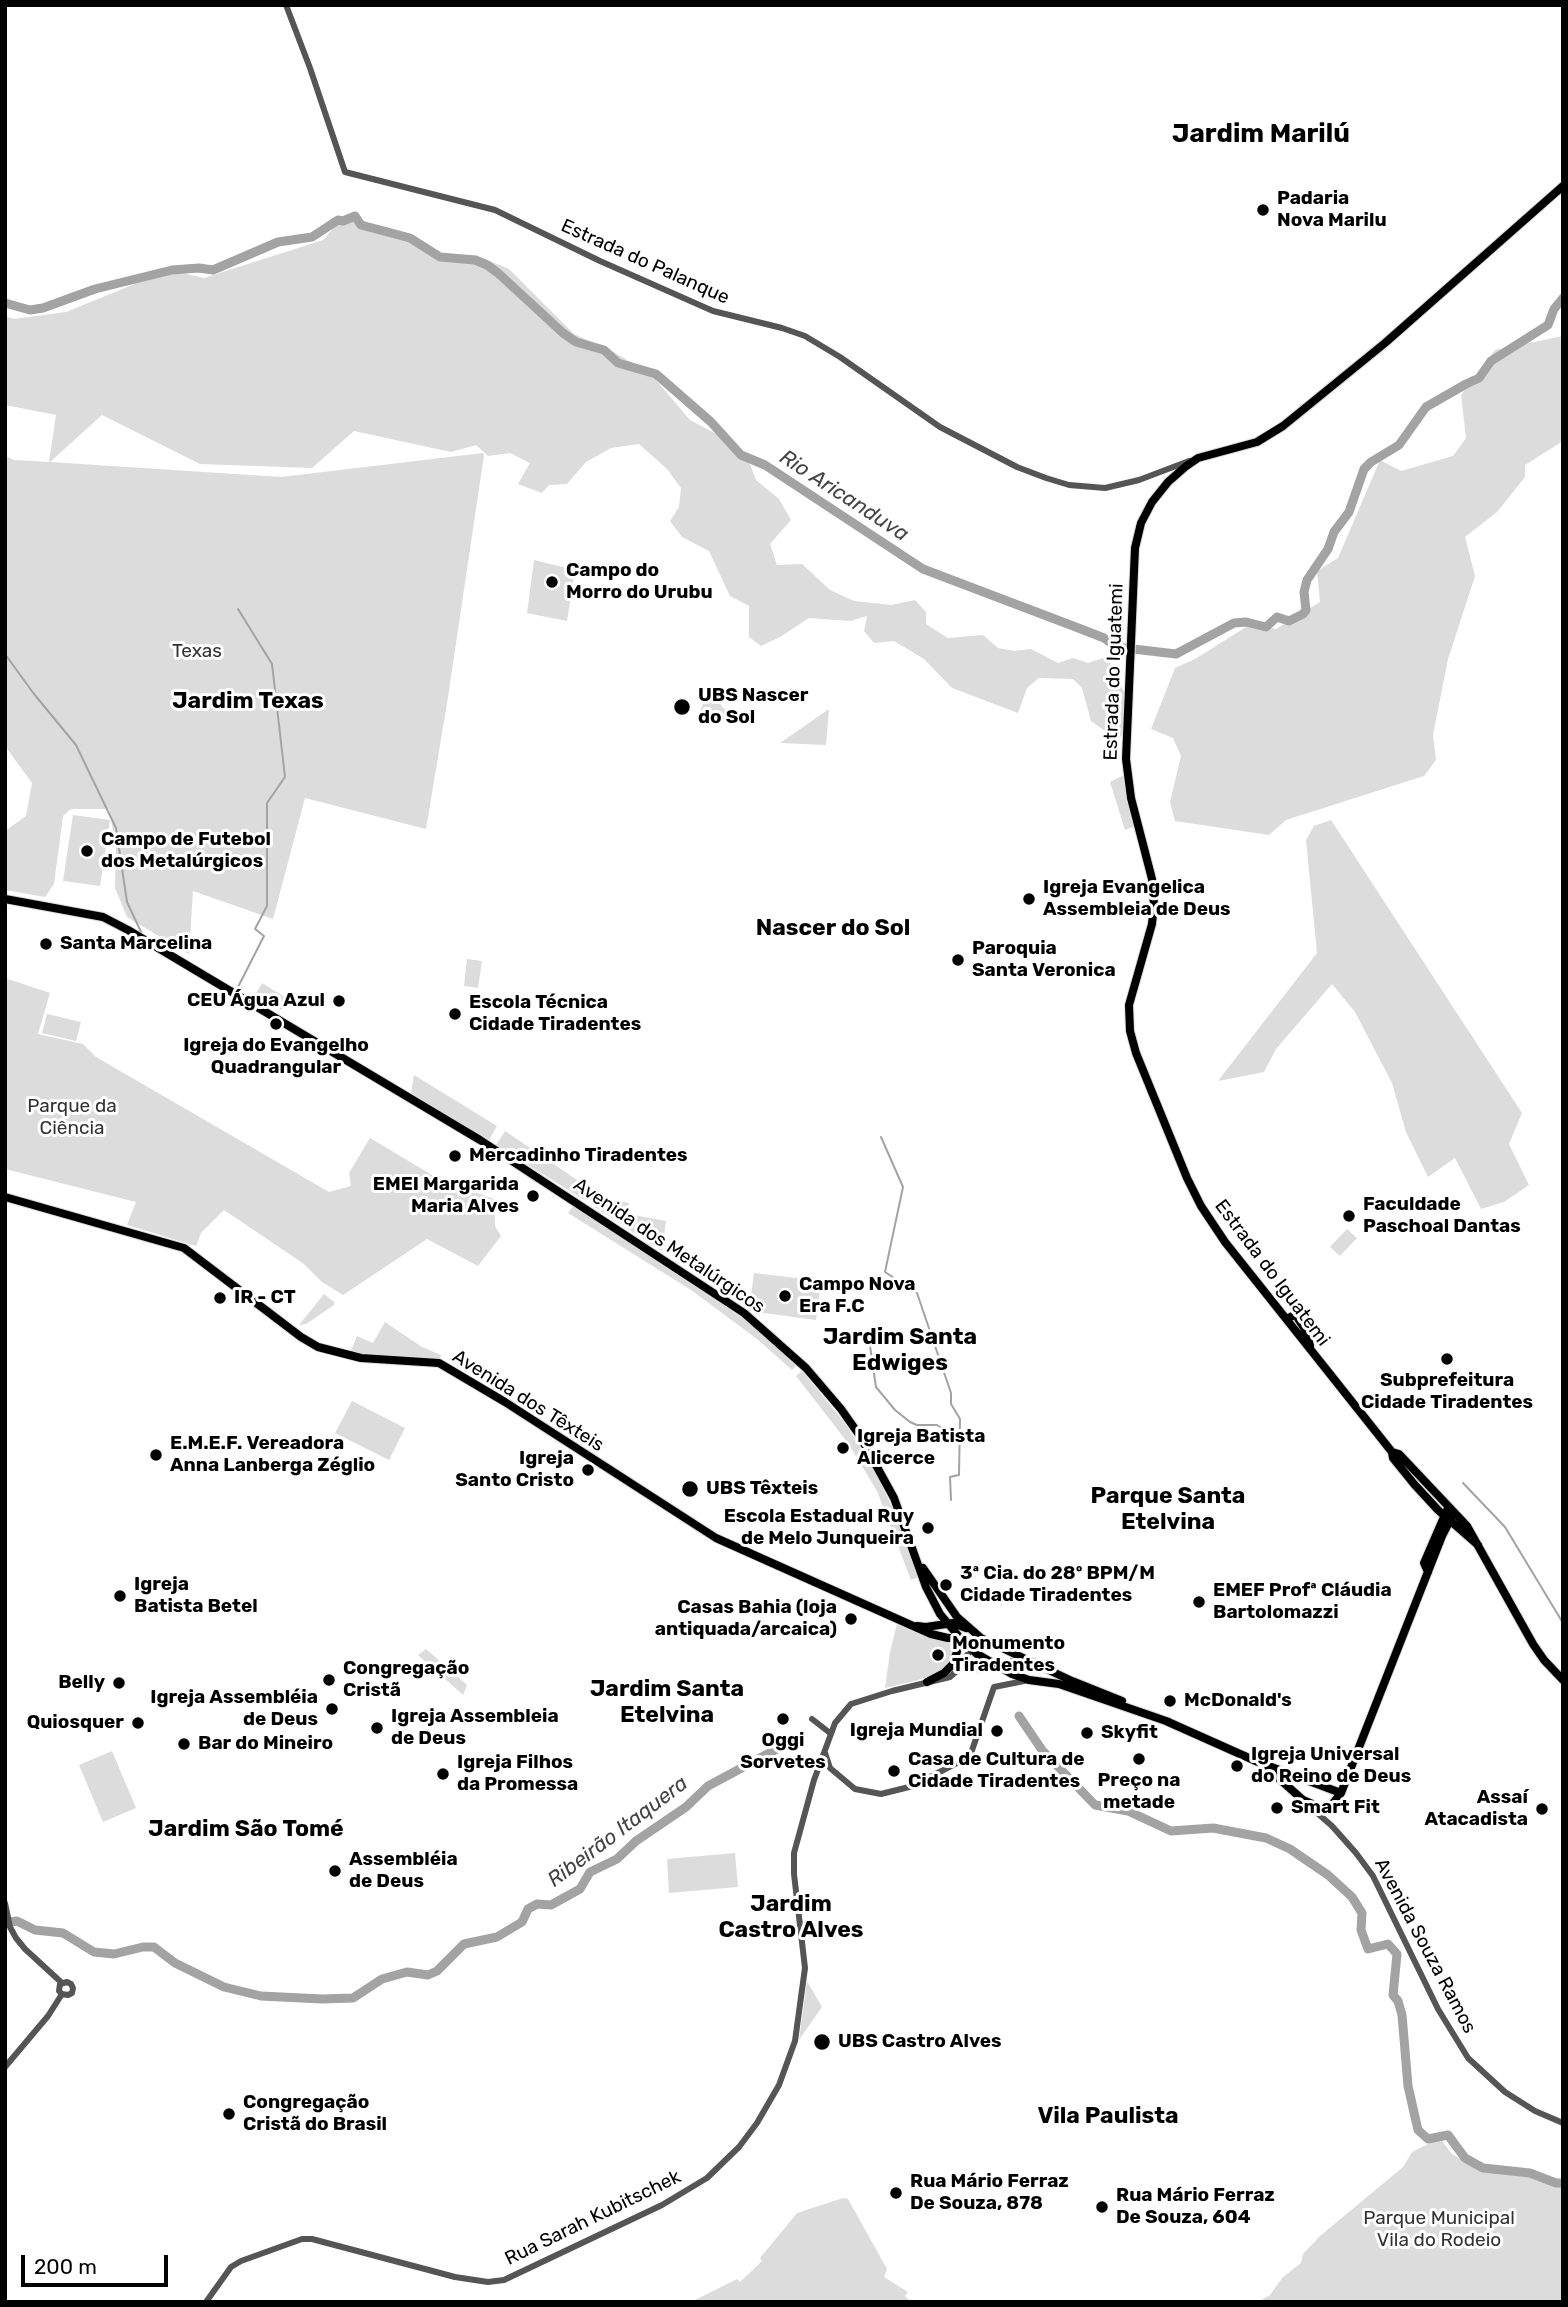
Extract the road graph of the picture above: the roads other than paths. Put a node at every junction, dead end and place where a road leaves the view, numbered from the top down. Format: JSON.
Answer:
{"nodes":[{"id":1,"x":286,"y":5,"type":"edge"},
{"id":2,"x":1563,"y":186,"type":"edge"},
{"id":3,"x":1198,"y":458,"type":"junction"},
{"id":4,"x":5,"y":899,"type":"edge"},
{"id":5,"x":5,"y":1197,"type":"edge"},
{"id":6,"x":1395,"y":1455,"type":"junction"},
{"id":7,"x":1448,"y":1512,"type":"junction"},
{"id":8,"x":1461,"y":1528,"type":"junction"},
{"id":9,"x":1442,"y":1536,"type":"junction"},
{"id":10,"x":1478,"y":1545,"type":"junction"},
{"id":11,"x":916,"y":1555,"type":"junction"},
{"id":12,"x":1428,"y":1572,"type":"junction"},
{"id":13,"x":947,"y":1623,"type":"junction"},
{"id":14,"x":911,"y":1625,"type":"junction"},
{"id":15,"x":968,"y":1629,"type":"junction"},
{"id":16,"x":960,"y":1639,"type":"junction"},
{"id":17,"x":989,"y":1643,"type":"junction"},
{"id":18,"x":971,"y":1649,"type":"junction"},
{"id":19,"x":966,"y":1658,"type":"junction"},
{"id":20,"x":1028,"y":1660,"type":"junction"},
{"id":21,"x":998,"y":1667,"type":"junction"},
{"id":22,"x":1029,"y":1680,"type":"junction"},
{"id":23,"x":1563,"y":1680,"type":"edge"},
{"id":24,"x":927,"y":1682,"type":"junction"},
{"id":25,"x":812,"y":1719,"type":"dead end"},
{"id":26,"x":1169,"y":1722,"type":"junction"},
{"id":27,"x":830,"y":1733,"type":"junction"},
{"id":28,"x":825,"y":1751,"type":"junction"},
{"id":29,"x":1258,"y":1762,"type":"junction"},
{"id":30,"x":830,"y":1768,"type":"junction"},
{"id":31,"x":1304,"y":1777,"type":"junction"},
{"id":32,"x":1347,"y":1778,"type":"junction"},
{"id":33,"x":1318,"y":1784,"type":"junction"},
{"id":34,"x":812,"y":1787,"type":"junction"},
{"id":35,"x":1341,"y":1793,"type":"junction"},
{"id":36,"x":1300,"y":1796,"type":"junction"},
{"id":37,"x":1331,"y":1806,"type":"junction"},
{"id":38,"x":1332,"y":1826,"type":"junction"},
{"id":39,"x":5,"y":1903,"type":"edge"},
{"id":40,"x":62,"y":1983,"type":"junction"},
{"id":41,"x":62,"y":1994,"type":"junction"},
{"id":42,"x":5,"y":2067,"type":"edge"},
{"id":43,"x":1563,"y":2123,"type":"edge"},
{"id":44,"x":206,"y":2302,"type":"edge"}],
"edges":[{"from":1,"to":3,"type":"street","name":"Estrada do Palanque"},
{"from":2,"to":3,"type":"main road","name":"Estrada do Iguatemi"},
{"from":3,"to":6,"type":"main road","name":"Estrada do Iguatemi"},
{"from":4,"to":11,"type":"main road","name":"Avenida dos Metalúrgicos"},
{"from":5,"to":14,"type":"main road","name":"Avenida dos Têxteis"},
{"from":6,"to":7,"type":"main road","name":"Estrada do Iguatemi"},
{"from":6,"to":7,"type":"main road","name":"Estrada do Iguatemi"},
{"from":7,"to":8,"type":"main road","name":"Estrada do Iguatemi"},
{"from":7,"to":9,"type":"main road"},
{"from":7,"to":10,"type":"main road","name":"Estrada do Iguatemi"},
{"from":7,"to":12,"type":"main road"},
{"from":8,"to":9,"type":"main road"},
{"from":8,"to":10,"type":"main road","name":"Estrada do Iguatemi"},
{"from":9,"to":12,"type":"main road"},
{"from":10,"to":23,"type":"main road","name":"Estrada do Iguatemi"},
{"from":11,"to":13,"type":"main road","name":"Avenida dos Metalúrgicos"},
{"from":11,"to":15,"type":"main road","name":"Avenida dos Metalúrgicos"},
{"from":12,"to":32,"type":"main road"},
{"from":13,"to":14,"type":"main road","name":"Avenida dos Têxteis"},
{"from":13,"to":15,"type":"main road","name":"Avenida dos Têxteis"},
{"from":13,"to":16,"type":"main road","name":"Avenida dos Metalúrgicos"},
{"from":14,"to":16,"type":"main road","name":"Avenida dos Têxteis"},
{"from":15,"to":17,"type":"main road","name":"Avenida dos Metalúrgicos"},
{"from":16,"to":18,"type":"main road","name":"Avenida dos Metalúrgicos"},
{"from":16,"to":24,"type":"main road"},
{"from":17,"to":18,"type":"main road"},
{"from":17,"to":20,"type":"main road","name":"Avenida dos Metalúrgicos"},
{"from":18,"to":19,"type":"street"},
{"from":18,"to":21,"type":"main road","name":"Avenida dos Metalúrgicos"},
{"from":19,"to":21,"type":"main road"},
{"from":19,"to":24,"type":"street"},
{"from":20,"to":21,"type":"main road"},
{"from":20,"to":22,"type":"main road"},
{"from":20,"to":26,"type":"main road","name":"Avenida Souza Ramos"},
{"from":21,"to":22,"type":"main road","name":"Avenida dos Metalúrgicos"},
{"from":22,"to":26,"type":"main road","name":"Avenida Souza Ramos"},
{"from":22,"to":30,"type":"street"},
{"from":24,"to":27,"type":"street","name":"Rua Sarah Kubitschek"},
{"from":25,"to":27,"type":"street"},
{"from":26,"to":29,"type":"main road","name":"Avenida Souza Ramos"},
{"from":27,"to":28,"type":"street","name":"Rua Sarah Kubitschek"},
{"from":28,"to":30,"type":"street"},
{"from":28,"to":34,"type":"street","name":"Rua Sarah Kubitschek"},
{"from":29,"to":31,"type":"main road","name":"Avenida Souza Ramos"},
{"from":29,"to":36,"type":"main road","name":"Avenida Souza Ramos"},
{"from":30,"to":34,"type":"street","name":"Rua Sarah Kubitschek"},
{"from":31,"to":33,"type":"main road","name":"Avenida Souza Ramos"},
{"from":31,"to":36,"type":"main road"},
{"from":32,"to":33,"type":"main road"},
{"from":32,"to":35,"type":"main road"},
{"from":33,"to":35,"type":"main road","name":"Avenida Souza Ramos"},
{"from":34,"to":44,"type":"street","name":"Rua Sarah Kubitschek"},
{"from":35,"to":37,"type":"main road"},
{"from":36,"to":37,"type":"main road","name":"Avenida Souza Ramos"},
{"from":36,"to":38,"type":"street","name":"Avenida Souza Ramos"},
{"from":37,"to":38,"type":"street"},
{"from":38,"to":43,"type":"street","name":"Avenida Souza Ramos"},
{"from":39,"to":40,"type":"street"},
{"from":40,"to":41,"type":"street"},
{"from":40,"to":41,"type":"street"},
{"from":41,"to":42,"type":"street"}]}
